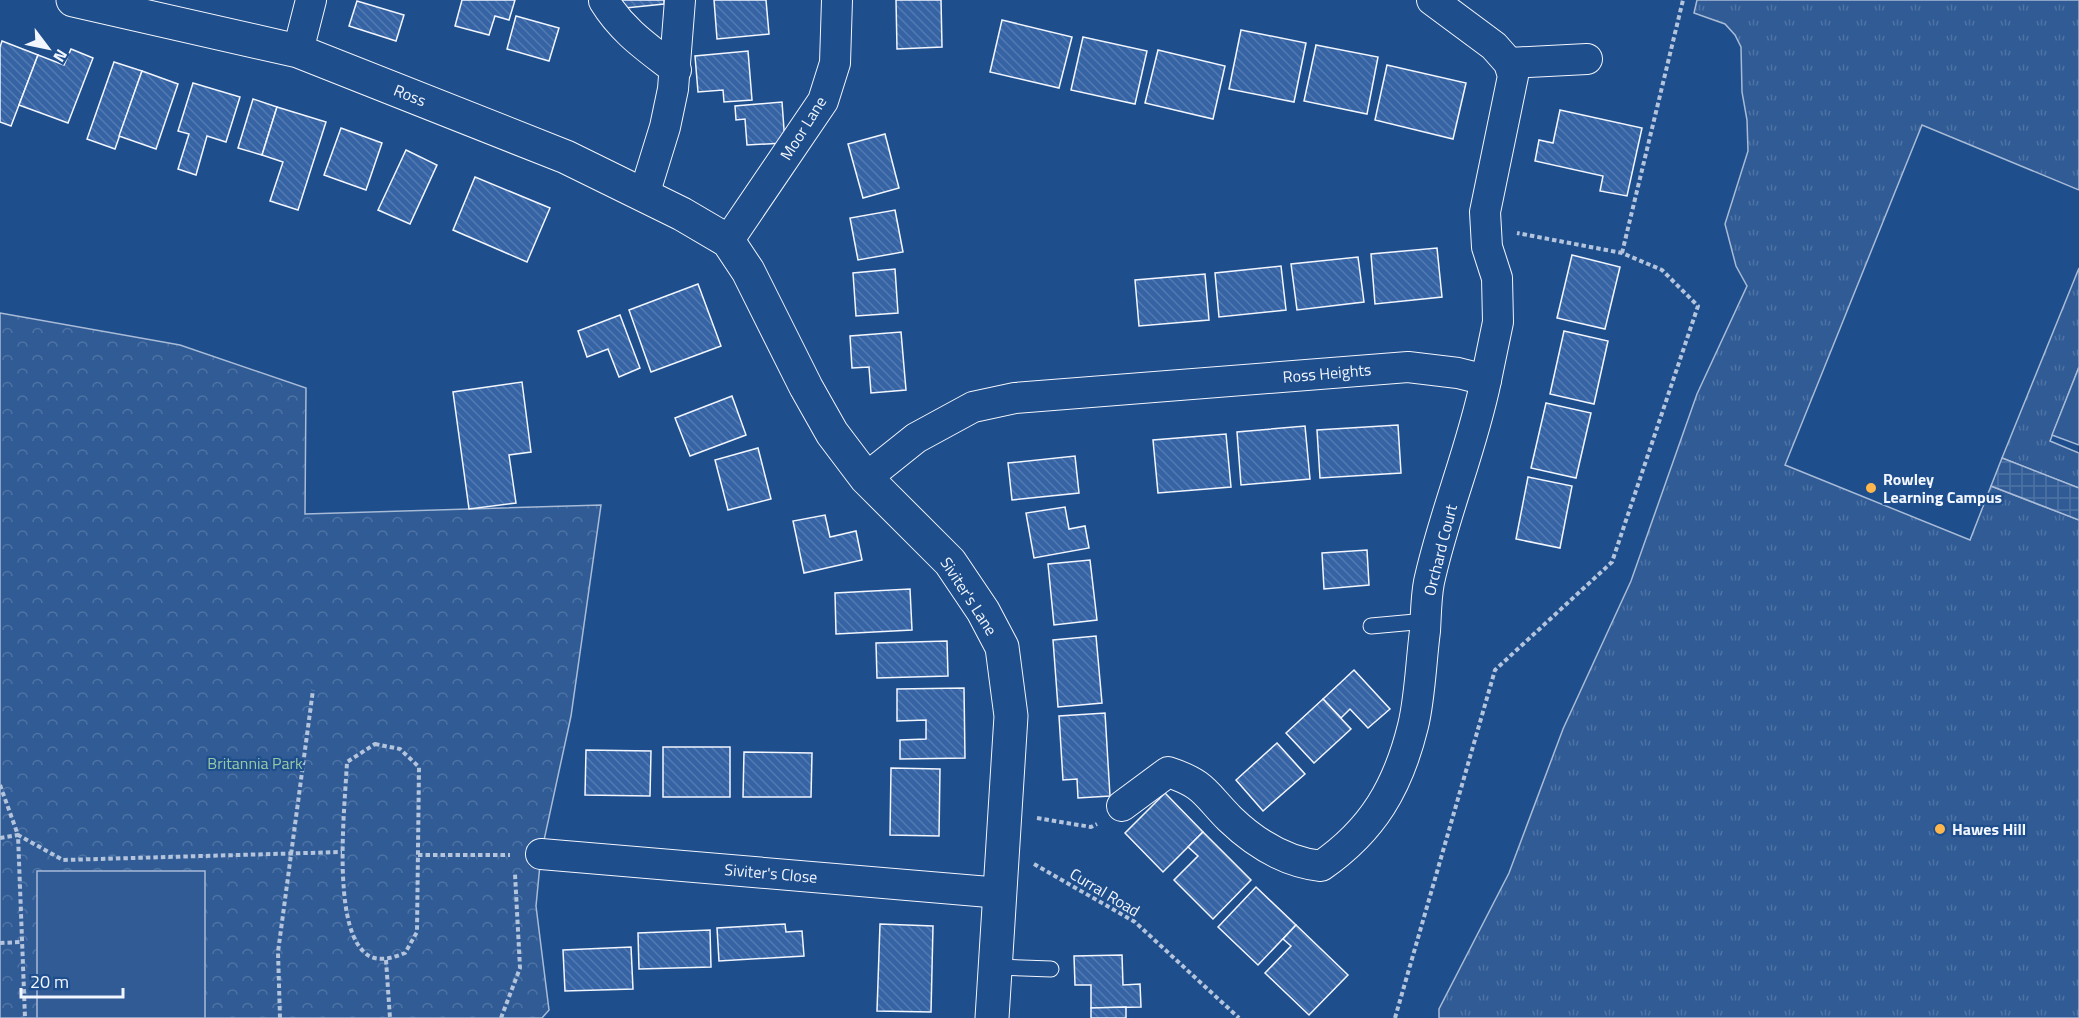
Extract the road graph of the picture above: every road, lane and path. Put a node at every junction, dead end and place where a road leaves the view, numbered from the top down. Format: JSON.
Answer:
{"nodes":[{"id":1,"x":73,"y":0,"type":"edge"},
{"id":2,"x":311,"y":0,"type":"edge"},
{"id":3,"x":680,"y":0,"type":"edge"},
{"id":4,"x":837,"y":0,"type":"edge"},
{"id":5,"x":1432,"y":0,"type":"edge"},
{"id":6,"x":1683,"y":0,"type":"edge"},
{"id":7,"x":604,"y":1,"type":"edge"},
{"id":8,"x":298,"y":51,"type":"junction"},
{"id":9,"x":1587,"y":59,"type":"dead end"},
{"id":10,"x":1509,"y":63,"type":"junction"},
{"id":11,"x":676,"y":70,"type":"junction"},
{"id":12,"x":644,"y":195,"type":"junction"},
{"id":13,"x":1486,"y":226,"type":"junction"},
{"id":14,"x":728,"y":241,"type":"junction"},
{"id":15,"x":1622,"y":253,"type":"junction"},
{"id":16,"x":1486,"y":380,"type":"junction"},
{"id":17,"x":866,"y":478,"type":"junction"},
{"id":18,"x":1426,"y":621,"type":"junction"},
{"id":19,"x":1371,"y":626,"type":"dead end"},
{"id":20,"x":313,"y":690,"type":"dead end"},
{"id":21,"x":0,"y":785,"type":"edge"},
{"id":22,"x":1122,"y":806,"type":"joint"},
{"id":23,"x":1005,"y":813,"type":"junction"},
{"id":24,"x":18,"y":835,"type":"junction"},
{"id":25,"x":0,"y":838,"type":"edge"},
{"id":26,"x":1003,"y":847,"type":"junction"},
{"id":27,"x":342,"y":852,"type":"junction"},
{"id":28,"x":291,"y":854,"type":"junction"},
{"id":29,"x":418,"y":855,"type":"junction"},
{"id":30,"x":528,"y":855,"type":"joint"},
{"id":31,"x":515,"y":866,"type":"dead end"},
{"id":32,"x":1001,"y":892,"type":"junction"},
{"id":33,"x":22,"y":942,"type":"junction"},
{"id":34,"x":0,"y":943,"type":"edge"},
{"id":35,"x":386,"y":960,"type":"junction"},
{"id":36,"x":995,"y":967,"type":"junction"},
{"id":37,"x":1052,"y":969,"type":"dead end"},
{"id":38,"x":25,"y":1018,"type":"edge"},
{"id":39,"x":280,"y":1018,"type":"edge"},
{"id":40,"x":390,"y":1018,"type":"edge"},
{"id":41,"x":501,"y":1018,"type":"edge"},
{"id":42,"x":992,"y":1018,"type":"edge"},
{"id":43,"x":1239,"y":1018,"type":"edge"},
{"id":44,"x":1395,"y":1018,"type":"edge"}],
"edges":[{"from":1,"to":8,"type":"street","name":"Ross"},
{"from":2,"to":8,"type":"street"},
{"from":3,"to":11,"type":"street"},
{"from":4,"to":14,"type":"street","name":"Moor Lane"},
{"from":5,"to":10,"type":"street"},
{"from":6,"to":15,"type":"path"},
{"from":7,"to":11,"type":"street"},
{"from":8,"to":12,"type":"street","name":"Ross"},
{"from":9,"to":10,"type":"street"},
{"from":10,"to":13,"type":"street"},
{"from":11,"to":12,"type":"street"},
{"from":12,"to":14,"type":"street","name":"Ross"},
{"from":13,"to":15,"type":"path"},
{"from":13,"to":16,"type":"street"},
{"from":14,"to":17,"type":"street","name":"Siviter's Lane"},
{"from":15,"to":44,"type":"path"},
{"from":16,"to":17,"type":"street","name":"Ross Heights"},
{"from":16,"to":18,"type":"street","name":"Orchard Court"},
{"from":17,"to":23,"type":"street","name":"Siviter's Lane"},
{"from":18,"to":19,"type":"lane"},
{"from":18,"to":22,"type":"street","name":"Orchard Court"},
{"from":20,"to":28,"type":"path"},
{"from":21,"to":24,"type":"path"},
{"from":22,"to":23,"type":"path"},
{"from":23,"to":26,"type":"street","name":"Siviter's Lane"},
{"from":24,"to":25,"type":"path"},
{"from":24,"to":28,"type":"path"},
{"from":24,"to":33,"type":"path"},
{"from":26,"to":32,"type":"street","name":"Siviter's Lane"},
{"from":26,"to":43,"type":"path","name":"Curral Road"},
{"from":27,"to":28,"type":"path"},
{"from":27,"to":29,"type":"path"},
{"from":27,"to":35,"type":"path"},
{"from":28,"to":39,"type":"path"},
{"from":29,"to":30,"type":"path"},
{"from":29,"to":35,"type":"path"},
{"from":30,"to":32,"type":"street","name":"Siviter's Close"},
{"from":31,"to":41,"type":"path"},
{"from":32,"to":36,"type":"street","name":"Siviter's Lane"},
{"from":33,"to":34,"type":"path"},
{"from":33,"to":38,"type":"path"},
{"from":35,"to":40,"type":"path"},
{"from":36,"to":37,"type":"lane"},
{"from":36,"to":42,"type":"street","name":"Siviter's Lane"}]}
